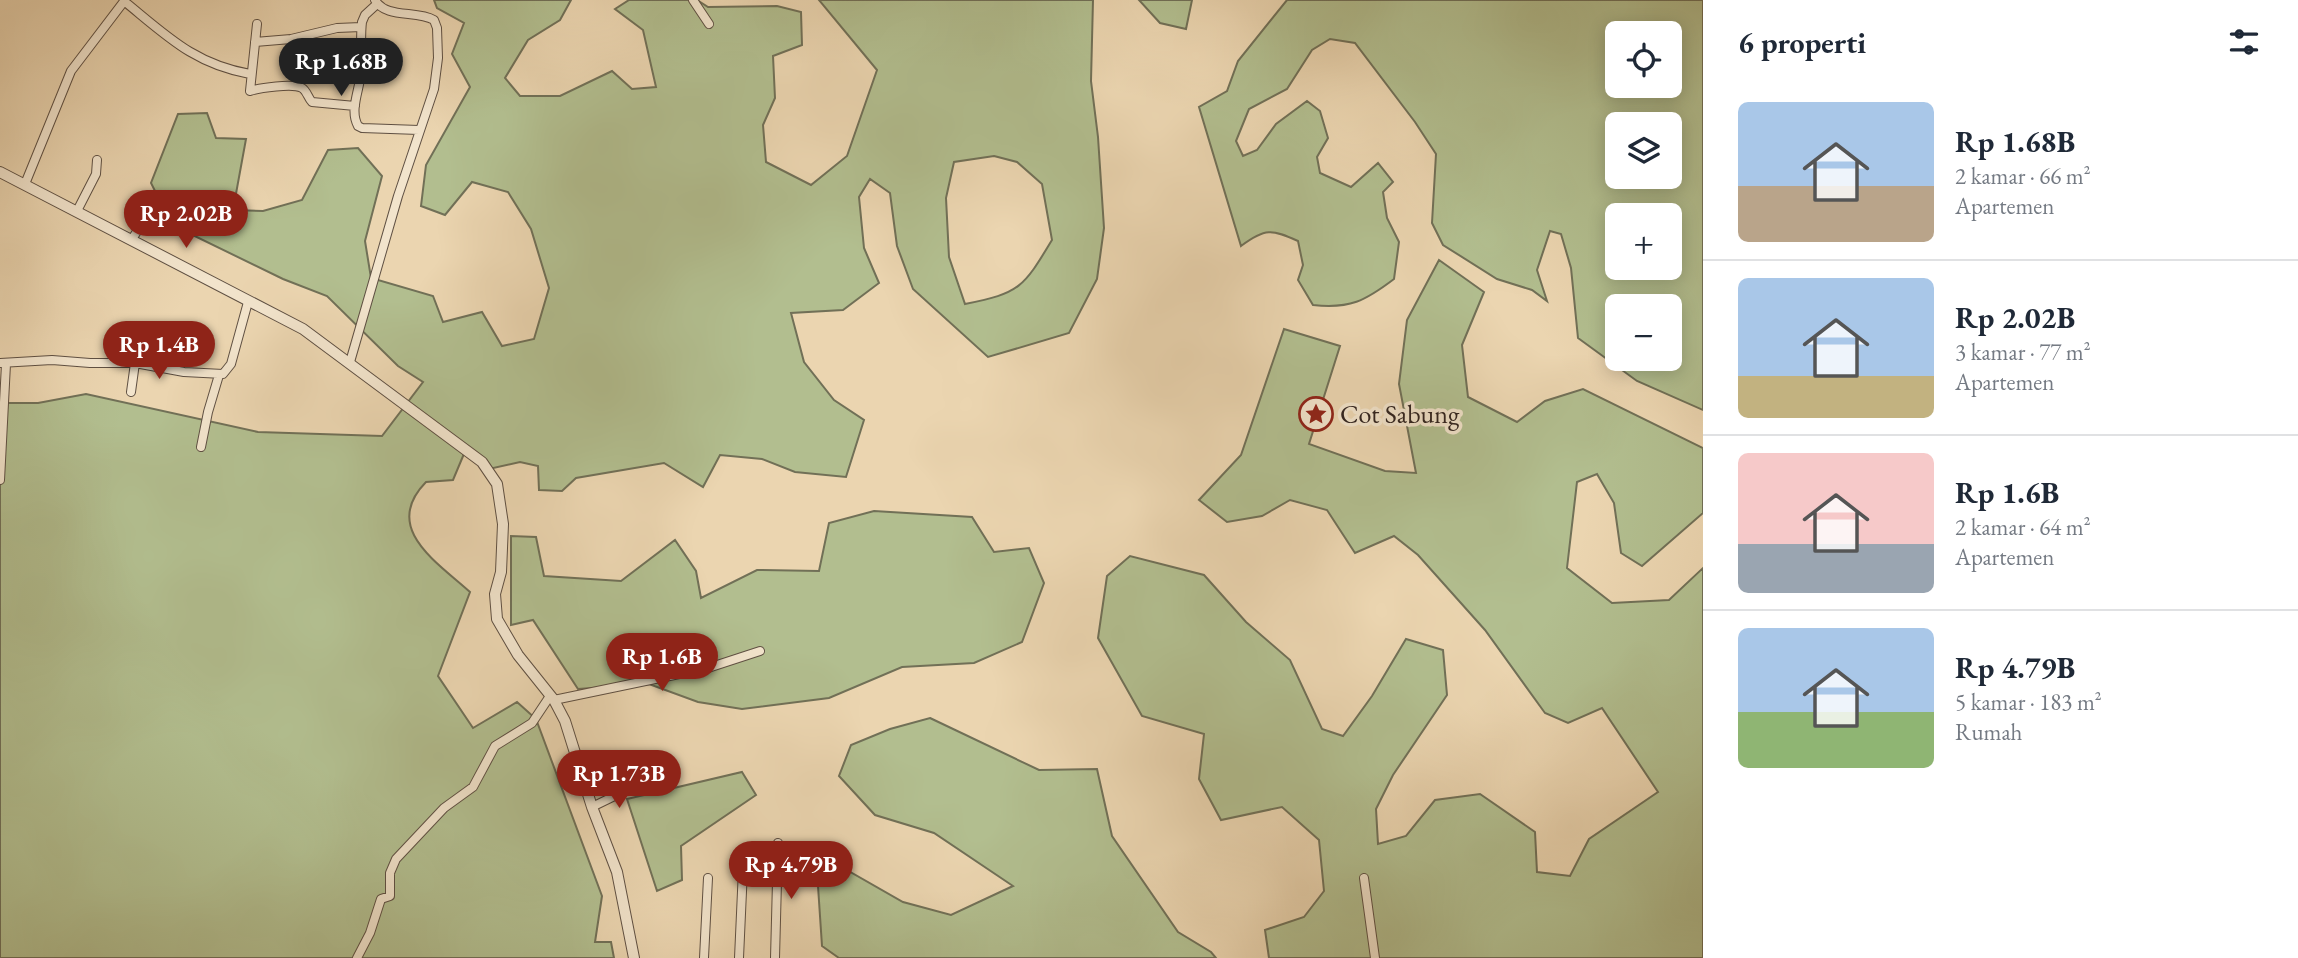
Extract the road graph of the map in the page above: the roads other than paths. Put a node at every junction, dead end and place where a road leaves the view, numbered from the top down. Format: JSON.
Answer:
{"nodes":[{"id":1,"x":693,"y":0,"type":"edge"},
{"id":2,"x":125,"y":1,"type":"edge"},
{"id":3,"x":376,"y":2,"type":"edge"},
{"id":4,"x":257,"y":24,"type":"dead end"},
{"id":5,"x":709,"y":24,"type":"dead end"},
{"id":6,"x":361,"y":27,"type":"junction"},
{"id":7,"x":255,"y":42,"type":"junction"},
{"id":8,"x":250,"y":74,"type":"junction"},
{"id":9,"x":355,"y":106,"type":"junction"},
{"id":10,"x":419,"y":130,"type":"junction"},
{"id":11,"x":97,"y":160,"type":"dead end"},
{"id":12,"x":0,"y":172,"type":"edge"},
{"id":13,"x":24,"y":184,"type":"junction"},
{"id":14,"x":77,"y":211,"type":"junction"},
{"id":15,"x":150,"y":212,"type":"dead end"},
{"id":16,"x":132,"y":239,"type":"junction"},
{"id":17,"x":248,"y":302,"type":"junction"},
{"id":18,"x":350,"y":362,"type":"junction"},
{"id":19,"x":135,"y":363,"type":"junction"},
{"id":20,"x":3,"y":364,"type":"edge"},
{"id":21,"x":219,"y":375,"type":"junction"},
{"id":22,"x":131,"y":393,"type":"dead end"},
{"id":23,"x":201,"y":447,"type":"dead end"},
{"id":24,"x":0,"y":480,"type":"edge"},
{"id":25,"x":760,"y":651,"type":"dead end"},
{"id":26,"x":552,"y":698,"type":"junction"},
{"id":27,"x":633,"y":787,"type":"dead end"},
{"id":28,"x":592,"y":807,"type":"junction"},
{"id":29,"x":778,"y":843,"type":"dead end"},
{"id":30,"x":743,"y":869,"type":"dead end"},
{"id":31,"x":708,"y":878,"type":"dead end"},
{"id":32,"x":1364,"y":878,"type":"dead end"},
{"id":33,"x":358,"y":958,"type":"edge"},
{"id":34,"x":634,"y":958,"type":"edge"},
{"id":35,"x":704,"y":958,"type":"edge"},
{"id":36,"x":738,"y":958,"type":"edge"},
{"id":37,"x":775,"y":958,"type":"edge"},
{"id":38,"x":1375,"y":958,"type":"edge"}],
"edges":[{"from":1,"to":5,"type":"street"},
{"from":2,"to":8,"type":"street"},
{"from":2,"to":13,"type":"street"},
{"from":3,"to":6,"type":"street"},
{"from":3,"to":10,"type":"street"},
{"from":4,"to":7,"type":"street"},
{"from":6,"to":7,"type":"street"},
{"from":6,"to":9,"type":"street"},
{"from":7,"to":8,"type":"street"},
{"from":8,"to":9,"type":"street"},
{"from":9,"to":10,"type":"street"},
{"from":10,"to":18,"type":"street"},
{"from":11,"to":14,"type":"street"},
{"from":12,"to":13,"type":"street"},
{"from":13,"to":14,"type":"street"},
{"from":14,"to":16,"type":"street"},
{"from":15,"to":16,"type":"street"},
{"from":16,"to":17,"type":"street"},
{"from":17,"to":18,"type":"street"},
{"from":17,"to":21,"type":"street"},
{"from":18,"to":26,"type":"street"},
{"from":19,"to":20,"type":"street"},
{"from":19,"to":21,"type":"street"},
{"from":19,"to":22,"type":"street"},
{"from":20,"to":24,"type":"street"},
{"from":21,"to":23,"type":"street"},
{"from":25,"to":26,"type":"street"},
{"from":26,"to":28,"type":"street"},
{"from":26,"to":33,"type":"street"},
{"from":27,"to":28,"type":"street"},
{"from":28,"to":34,"type":"street"},
{"from":29,"to":37,"type":"street"},
{"from":30,"to":36,"type":"street"},
{"from":31,"to":35,"type":"street"},
{"from":32,"to":38,"type":"street"}]}
